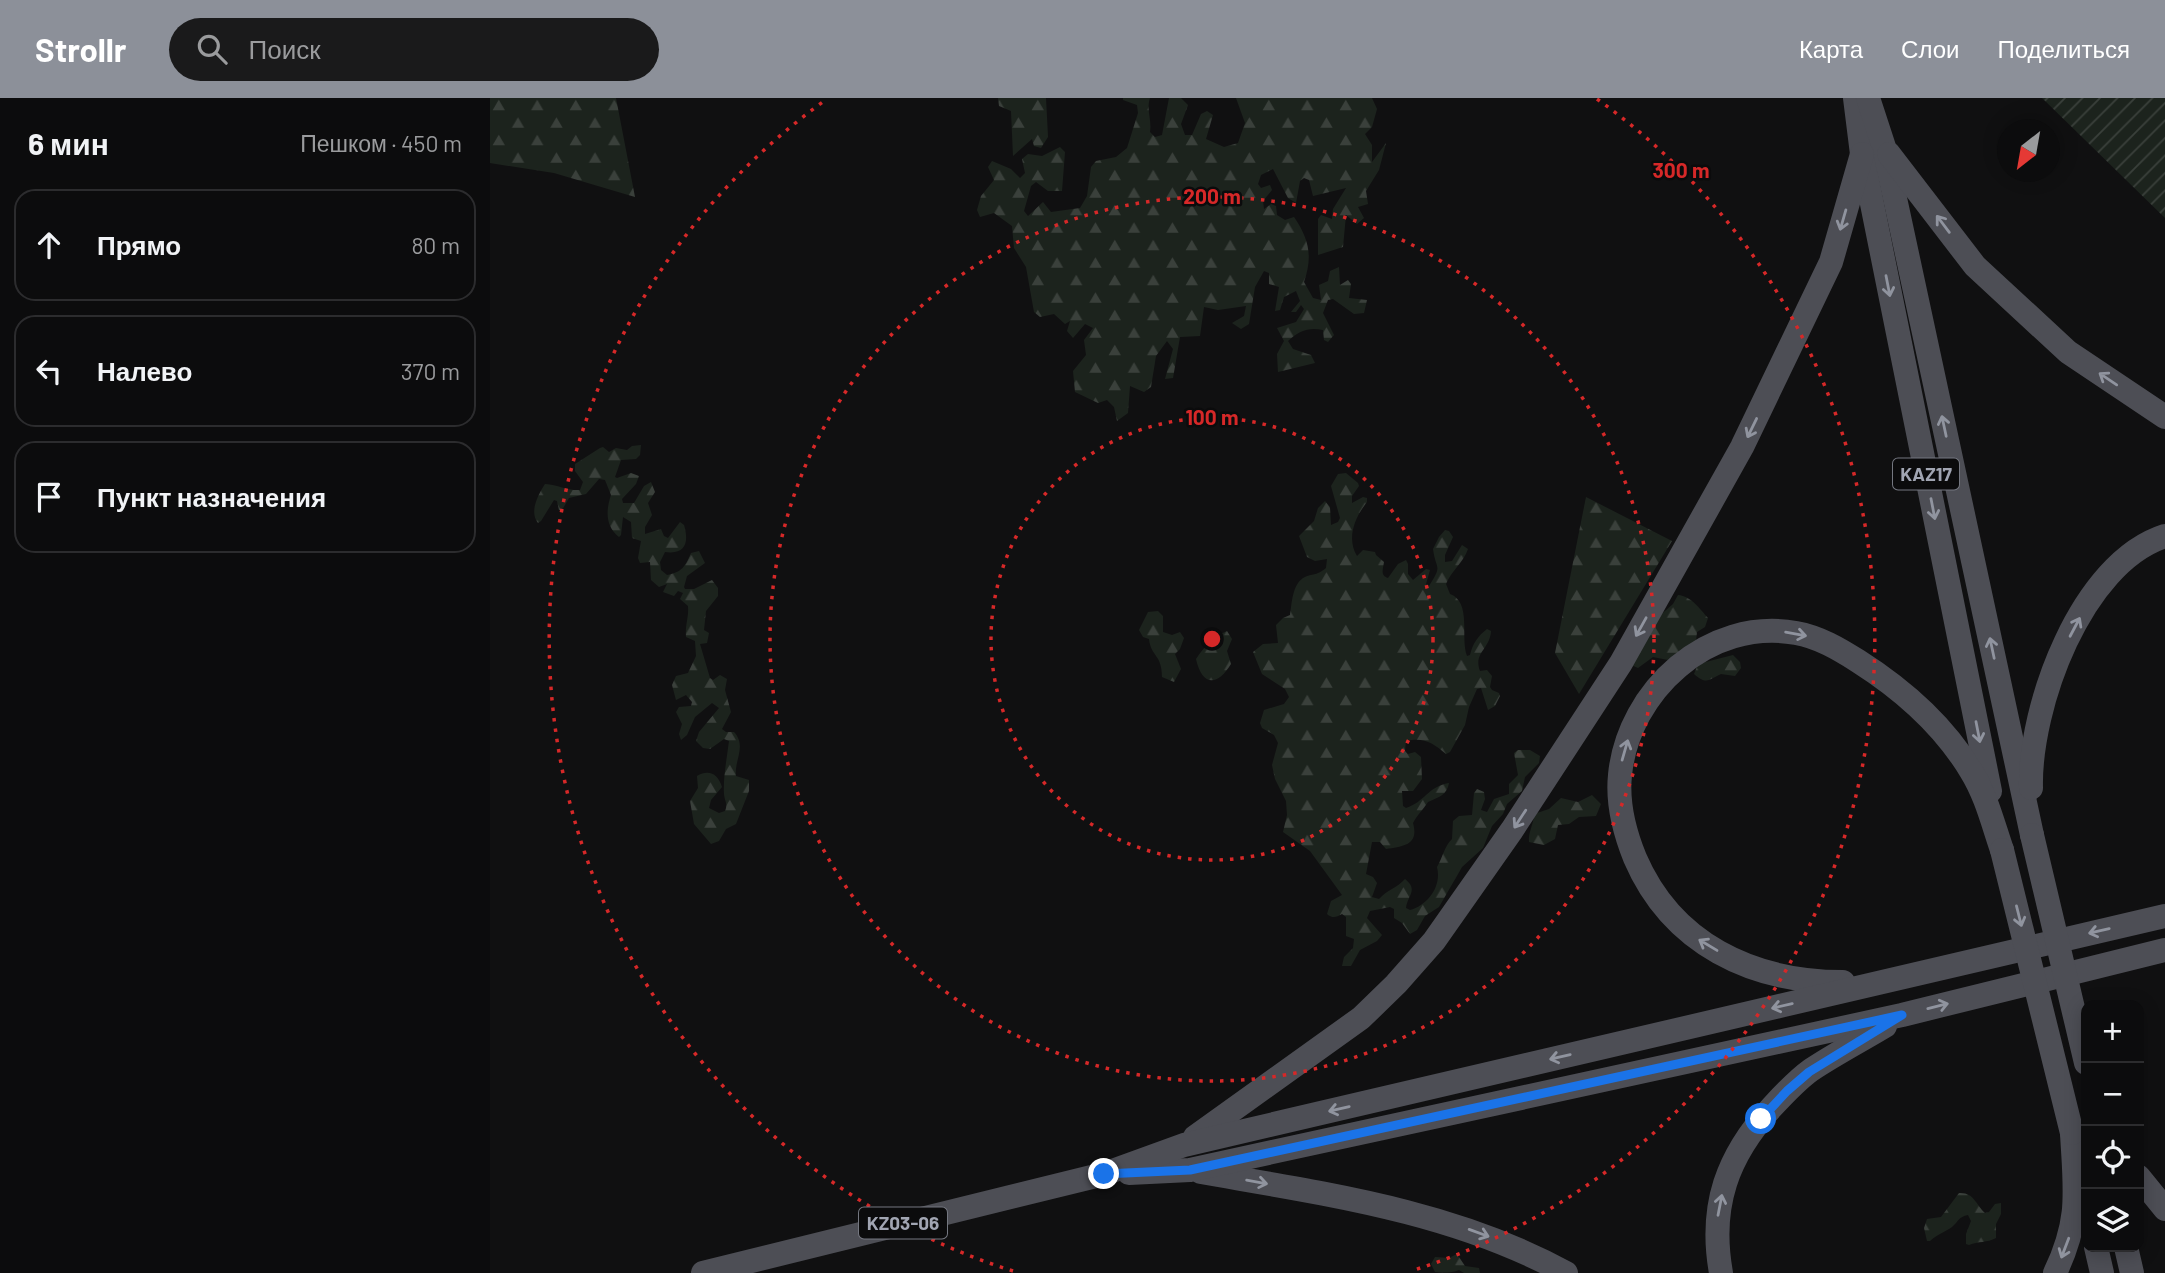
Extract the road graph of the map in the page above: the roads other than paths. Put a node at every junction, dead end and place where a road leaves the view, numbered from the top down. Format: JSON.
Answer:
{"nodes":[{"id":1,"x":1855,"y":98,"type":"edge"},
{"id":2,"x":1868,"y":98,"type":"edge"},
{"id":3,"x":1873,"y":151,"type":"junction"},
{"id":4,"x":2165,"y":416,"type":"edge"},
{"id":5,"x":2165,"y":536,"type":"edge"},
{"id":6,"x":2032,"y":835,"type":"junction"},
{"id":7,"x":2002,"y":850,"type":"junction"},
{"id":8,"x":2165,"y":916,"type":"edge"},
{"id":9,"x":2165,"y":950,"type":"edge"},
{"id":10,"x":1892,"y":981,"type":"junction"},
{"id":11,"x":1902,"y":1015,"type":"junction"},
{"id":12,"x":2081,"y":1042,"type":"edge"},
{"id":13,"x":2072,"y":1133,"type":"junction"},
{"id":14,"x":1184,"y":1145,"type":"junction"},
{"id":15,"x":1190,"y":1170,"type":"junction"},
{"id":16,"x":1104,"y":1174,"type":"junction"},
{"id":17,"x":2144,"y":1183,"type":"edge"},
{"id":18,"x":2084,"y":1189,"type":"edge"},
{"id":19,"x":2165,"y":1209,"type":"edge"},
{"id":20,"x":2097,"y":1252,"type":"edge"},
{"id":21,"x":2127,"y":1252,"type":"edge"},
{"id":22,"x":703,"y":1273,"type":"edge"},
{"id":23,"x":1566,"y":1273,"type":"edge"},
{"id":24,"x":1721,"y":1273,"type":"edge"},
{"id":25,"x":2055,"y":1273,"type":"edge"},
{"id":26,"x":2102,"y":1273,"type":"edge"},
{"id":27,"x":2132,"y":1273,"type":"edge"}],
"edges":[{"from":1,"to":3,"type":"main road","number":"KAZ17"},
{"from":2,"to":3,"type":"main road","number":"KAZ17"},
{"from":4,"to":3,"type":"main road","one_way":true},
{"from":6,"to":3,"type":"main road","number":"KAZ17","one_way":true},
{"from":3,"to":7,"type":"main road","number":"KAZ17","one_way":true},
{"from":3,"to":14,"type":"main road","one_way":true},
{"from":6,"to":5,"type":"main road","one_way":true},
{"from":6,"to":12,"type":"main road","number":"KAZ17","bridge":true},
{"from":10,"to":7,"type":"main road","one_way":true},
{"from":7,"to":13,"type":"main road","number":"KAZ17","one_way":true,"bridge":true},
{"from":8,"to":10,"type":"main road","number":"KZ03-06","one_way":true},
{"from":11,"to":9,"type":"main road","number":"KZ03-06","one_way":true},
{"from":10,"to":14,"type":"main road","number":"KZ03-06","one_way":true},
{"from":11,"to":15,"type":"main road","number":"KZ03-06"},
{"from":24,"to":11,"type":"main road","one_way":true},
{"from":13,"to":18,"type":"main road","number":"KAZ17"},
{"from":13,"to":25,"type":"main road","one_way":true},
{"from":14,"to":16,"type":"main road","number":"KZ03-06"},
{"from":15,"to":16,"type":"main road","number":"KZ03-06"},
{"from":15,"to":23,"type":"main road","one_way":true},
{"from":16,"to":22,"type":"main road","number":"KZ03-06"},
{"from":17,"to":19,"type":"main road"},
{"from":20,"to":26,"type":"main road"},
{"from":21,"to":27,"type":"main road"}]}
